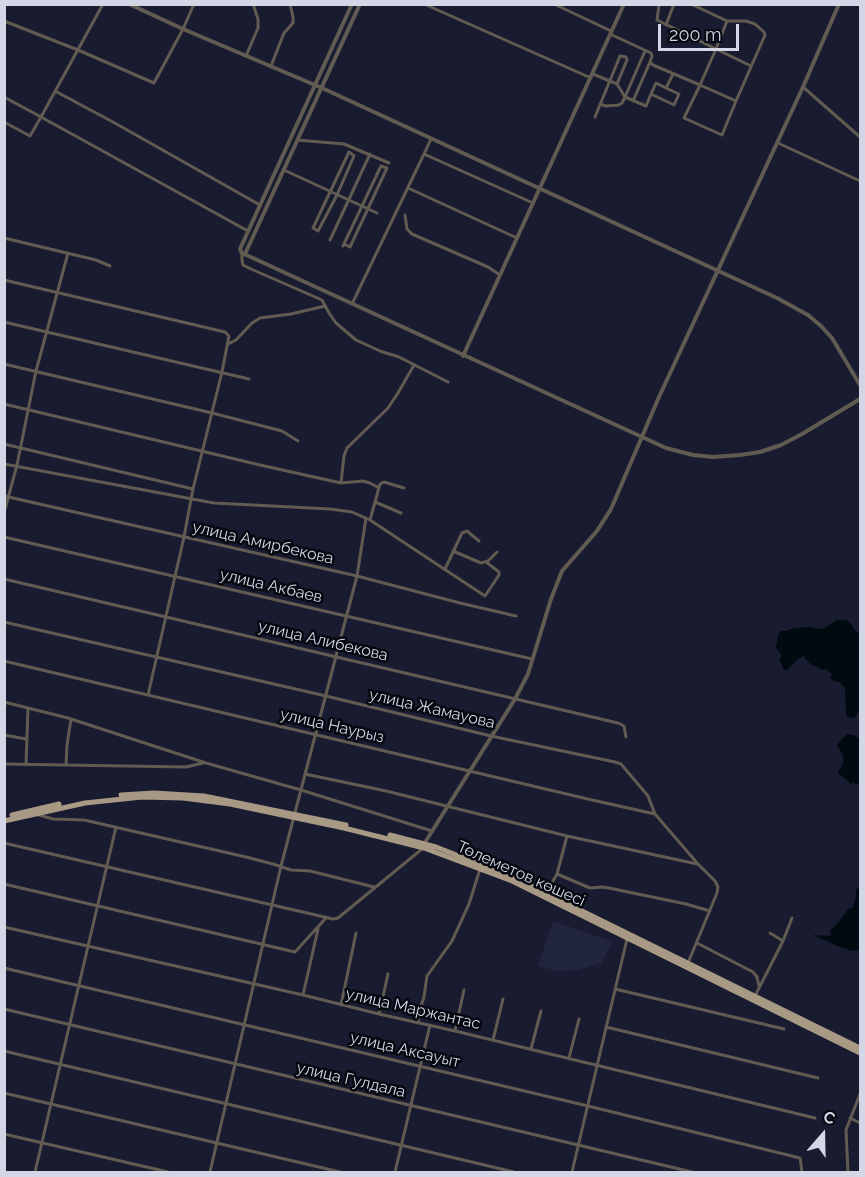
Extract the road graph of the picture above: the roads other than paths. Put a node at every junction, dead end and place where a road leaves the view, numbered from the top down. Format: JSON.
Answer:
{"nodes":[{"id":1,"x":103,"y":4,"type":"edge"},
{"id":2,"x":129,"y":4,"type":"edge"},
{"id":3,"x":194,"y":4,"type":"edge"},
{"id":4,"x":253,"y":4,"type":"edge"},
{"id":5,"x":290,"y":4,"type":"edge"},
{"id":6,"x":352,"y":4,"type":"edge"},
{"id":7,"x":360,"y":4,"type":"edge"},
{"id":8,"x":554,"y":4,"type":"edge"},
{"id":9,"x":624,"y":4,"type":"edge"},
{"id":10,"x":674,"y":4,"type":"edge"},
{"id":11,"x":691,"y":4,"type":"edge"},
{"id":12,"x":839,"y":4,"type":"edge"},
{"id":13,"x":425,"y":5,"type":"edge"},
{"id":14,"x":659,"y":5,"type":"edge"},
{"id":15,"x":4,"y":21,"type":"edge"},
{"id":16,"x":727,"y":21,"type":"junction"},
{"id":17,"x":666,"y":25,"type":"junction"},
{"id":18,"x":183,"y":29,"type":"junction"},
{"id":19,"x":611,"y":33,"type":"junction"},
{"id":20,"x":78,"y":50,"type":"junction"},
{"id":21,"x":716,"y":50,"type":"junction"},
{"id":22,"x":645,"y":51,"type":"junction"},
{"id":23,"x":246,"y":56,"type":"junction"},
{"id":24,"x":650,"y":62,"type":"junction"},
{"id":25,"x":270,"y":66,"type":"junction"},
{"id":26,"x":751,"y":66,"type":"junction"},
{"id":27,"x":673,"y":74,"type":"junction"},
{"id":28,"x":592,"y":76,"type":"junction"},
{"id":29,"x":318,"y":79,"type":"junction"},
{"id":30,"x":610,"y":81,"type":"junction"},
{"id":31,"x":309,"y":82,"type":"junction"},
{"id":32,"x":617,"y":84,"type":"junction"},
{"id":33,"x":315,"y":85,"type":"junction"},
{"id":34,"x":700,"y":85,"type":"junction"},
{"id":35,"x":803,"y":87,"type":"junction"},
{"id":36,"x":322,"y":88,"type":"junction"},
{"id":37,"x":666,"y":88,"type":"junction"},
{"id":38,"x":313,"y":91,"type":"junction"},
{"id":39,"x":55,"y":92,"type":"junction"},
{"id":40,"x":651,"y":94,"type":"junction"},
{"id":41,"x":4,"y":97,"type":"edge"},
{"id":42,"x":625,"y":97,"type":"junction"},
{"id":43,"x":633,"y":101,"type":"junction"},
{"id":44,"x":736,"y":101,"type":"junction"},
{"id":45,"x":600,"y":104,"type":"junction"},
{"id":46,"x":41,"y":117,"type":"junction"},
{"id":47,"x":595,"y":117,"type":"dead end"},
{"id":48,"x":4,"y":122,"type":"edge"},
{"id":49,"x":861,"y":137,"type":"edge"},
{"id":50,"x":431,"y":139,"type":"junction"},
{"id":51,"x":297,"y":140,"type":"junction"},
{"id":52,"x":777,"y":142,"type":"junction"},
{"id":53,"x":370,"y":154,"type":"junction"},
{"id":54,"x":424,"y":154,"type":"junction"},
{"id":55,"x":390,"y":163,"type":"dead end"},
{"id":56,"x":284,"y":170,"type":"junction"},
{"id":57,"x":861,"y":181,"type":"edge"},
{"id":58,"x":408,"y":188,"type":"junction"},
{"id":59,"x":540,"y":189,"type":"junction"},
{"id":60,"x":331,"y":192,"type":"junction"},
{"id":61,"x":337,"y":195,"type":"junction"},
{"id":62,"x":349,"y":200,"type":"junction"},
{"id":63,"x":533,"y":203,"type":"junction"},
{"id":64,"x":260,"y":205,"type":"junction"},
{"id":65,"x":362,"y":206,"type":"junction"},
{"id":66,"x":368,"y":209,"type":"junction"},
{"id":67,"x":377,"y":213,"type":"dead end"},
{"id":68,"x":405,"y":215,"type":"dead end"},
{"id":69,"x":248,"y":231,"type":"junction"},
{"id":70,"x":4,"y":238,"type":"edge"},
{"id":71,"x":517,"y":238,"type":"junction"},
{"id":72,"x":330,"y":240,"type":"dead end"},
{"id":73,"x":68,"y":253,"type":"junction"},
{"id":74,"x":244,"y":254,"type":"junction"},
{"id":75,"x":111,"y":266,"type":"dead end"},
{"id":76,"x":718,"y":271,"type":"junction"},
{"id":77,"x":500,"y":275,"type":"junction"},
{"id":78,"x":4,"y":280,"type":"edge"},
{"id":79,"x":57,"y":292,"type":"junction"},
{"id":80,"x":352,"y":304,"type":"junction"},
{"id":81,"x":325,"y":306,"type":"junction"},
{"id":82,"x":4,"y":322,"type":"edge"},
{"id":83,"x":47,"y":332,"type":"junction"},
{"id":84,"x":228,"y":344,"type":"junction"},
{"id":85,"x":463,"y":356,"type":"junction"},
{"id":86,"x":4,"y":364,"type":"edge"},
{"id":87,"x":414,"y":365,"type":"junction"},
{"id":88,"x":36,"y":371,"type":"junction"},
{"id":89,"x":222,"y":372,"type":"junction"},
{"id":90,"x":249,"y":379,"type":"dead end"},
{"id":91,"x":448,"y":382,"type":"dead end"},
{"id":92,"x":861,"y":385,"type":"edge"},
{"id":93,"x":861,"y":399,"type":"edge"},
{"id":94,"x":4,"y":404,"type":"edge"},
{"id":95,"x":28,"y":410,"type":"junction"},
{"id":96,"x":212,"y":412,"type":"junction"},
{"id":97,"x":642,"y":437,"type":"junction"},
{"id":98,"x":298,"y":441,"type":"dead end"},
{"id":99,"x":4,"y":444,"type":"edge"},
{"id":100,"x":20,"y":448,"type":"junction"},
{"id":101,"x":202,"y":452,"type":"junction"},
{"id":102,"x":4,"y":464,"type":"edge"},
{"id":103,"x":17,"y":465,"type":"junction"},
{"id":104,"x":341,"y":483,"type":"junction"},
{"id":105,"x":379,"y":488,"type":"junction"},
{"id":106,"x":404,"y":488,"type":"dead end"},
{"id":107,"x":194,"y":489,"type":"junction"},
{"id":108,"x":7,"y":496,"type":"edge"},
{"id":109,"x":191,"y":499,"type":"junction"},
{"id":110,"x":375,"y":502,"type":"junction"},
{"id":111,"x":4,"y":513,"type":"edge"},
{"id":112,"x":401,"y":513,"type":"dead end"},
{"id":113,"x":368,"y":519,"type":"junction"},
{"id":114,"x":4,"y":537,"type":"edge"},
{"id":115,"x":184,"y":537,"type":"junction"},
{"id":116,"x":479,"y":541,"type":"dead end"},
{"id":117,"x":453,"y":551,"type":"junction"},
{"id":118,"x":497,"y":552,"type":"dead end"},
{"id":119,"x":486,"y":562,"type":"junction"},
{"id":120,"x":445,"y":569,"type":"junction"},
{"id":121,"x":175,"y":576,"type":"junction"},
{"id":122,"x":357,"y":576,"type":"junction"},
{"id":123,"x":4,"y":579,"type":"edge"},
{"id":124,"x":346,"y":616,"type":"junction"},
{"id":125,"x":516,"y":616,"type":"dead end"},
{"id":126,"x":166,"y":617,"type":"junction"},
{"id":127,"x":4,"y":622,"type":"edge"},
{"id":128,"x":336,"y":656,"type":"junction"},
{"id":129,"x":156,"y":657,"type":"junction"},
{"id":130,"x":532,"y":658,"type":"junction"},
{"id":131,"x":4,"y":661,"type":"edge"},
{"id":132,"x":148,"y":695,"type":"junction"},
{"id":133,"x":326,"y":696,"type":"junction"},
{"id":134,"x":515,"y":699,"type":"junction"},
{"id":135,"x":4,"y":702,"type":"edge"},
{"id":136,"x":28,"y":708,"type":"junction"},
{"id":137,"x":71,"y":719,"type":"junction"},
{"id":138,"x":316,"y":734,"type":"junction"},
{"id":139,"x":4,"y":735,"type":"edge"},
{"id":140,"x":491,"y":736,"type":"junction"},
{"id":141,"x":626,"y":737,"type":"dead end"},
{"id":142,"x":27,"y":739,"type":"junction"},
{"id":143,"x":206,"y":763,"type":"junction"},
{"id":144,"x":4,"y":764,"type":"edge"},
{"id":145,"x":26,"y":765,"type":"junction"},
{"id":146,"x":66,"y":765,"type":"junction"},
{"id":147,"x":470,"y":770,"type":"junction"},
{"id":148,"x":305,"y":774,"type":"junction"},
{"id":149,"x":301,"y":790,"type":"junction"},
{"id":150,"x":448,"y":807,"type":"junction"},
{"id":151,"x":35,"y":812,"type":"junction"},
{"id":152,"x":655,"y":813,"type":"junction"},
{"id":153,"x":294,"y":816,"type":"junction"},
{"id":154,"x":4,"y":819,"type":"edge"},
{"id":155,"x":116,"y":827,"type":"junction"},
{"id":156,"x":432,"y":831,"type":"junction"},
{"id":157,"x":567,"y":836,"type":"junction"},
{"id":158,"x":4,"y":843,"type":"edge"},
{"id":159,"x":424,"y":846,"type":"junction"},
{"id":160,"x":698,"y":864,"type":"junction"},
{"id":161,"x":281,"y":866,"type":"junction"},
{"id":162,"x":481,"y":866,"type":"junction"},
{"id":163,"x":106,"y":867,"type":"junction"},
{"id":164,"x":556,"y":874,"type":"junction"},
{"id":165,"x":4,"y":884,"type":"edge"},
{"id":166,"x":374,"y":887,"type":"junction"},
{"id":167,"x":546,"y":893,"type":"junction"},
{"id":168,"x":272,"y":904,"type":"junction"},
{"id":169,"x":97,"y":905,"type":"junction"},
{"id":170,"x":710,"y":911,"type":"junction"},
{"id":171,"x":326,"y":918,"type":"junction"},
{"id":172,"x":792,"y":918,"type":"dead end"},
{"id":173,"x":4,"y":927,"type":"edge"},
{"id":174,"x":318,"y":928,"type":"junction"},
{"id":175,"x":356,"y":933,"type":"dead end"},
{"id":176,"x":770,"y":933,"type":"dead end"},
{"id":177,"x":627,"y":936,"type":"junction"},
{"id":178,"x":783,"y":941,"type":"junction"},
{"id":179,"x":697,"y":943,"type":"junction"},
{"id":180,"x":263,"y":944,"type":"junction"},
{"id":181,"x":88,"y":946,"type":"junction"},
{"id":182,"x":688,"y":963,"type":"junction"},
{"id":183,"x":4,"y":968,"type":"edge"},
{"id":184,"x":388,"y":974,"type":"dead end"},
{"id":185,"x":254,"y":984,"type":"junction"},
{"id":186,"x":79,"y":985,"type":"junction"},
{"id":187,"x":759,"y":988,"type":"junction"},
{"id":188,"x":615,"y":989,"type":"junction"},
{"id":189,"x":464,"y":990,"type":"dead end"},
{"id":190,"x":303,"y":996,"type":"junction"},
{"id":191,"x":754,"y":998,"type":"junction"},
{"id":192,"x":503,"y":999,"type":"dead end"},
{"id":193,"x":341,"y":1005,"type":"junction"},
{"id":194,"x":4,"y":1009,"type":"edge"},
{"id":195,"x":541,"y":1011,"type":"dead end"},
{"id":196,"x":379,"y":1014,"type":"junction"},
{"id":197,"x":579,"y":1019,"type":"dead end"},
{"id":198,"x":418,"y":1023,"type":"junction"},
{"id":199,"x":244,"y":1024,"type":"junction"},
{"id":200,"x":70,"y":1025,"type":"junction"},
{"id":201,"x":430,"y":1025,"type":"junction"},
{"id":202,"x":606,"y":1027,"type":"junction"},
{"id":203,"x":783,"y":1029,"type":"dead end"},
{"id":204,"x":455,"y":1031,"type":"junction"},
{"id":205,"x":493,"y":1040,"type":"junction"},
{"id":206,"x":861,"y":1048,"type":"edge"},
{"id":207,"x":531,"y":1049,"type":"junction"},
{"id":208,"x":4,"y":1052,"type":"edge"},
{"id":209,"x":861,"y":1053,"type":"edge"},
{"id":210,"x":569,"y":1058,"type":"junction"},
{"id":211,"x":235,"y":1064,"type":"junction"},
{"id":212,"x":60,"y":1065,"type":"junction"},
{"id":213,"x":597,"y":1065,"type":"junction"},
{"id":214,"x":420,"y":1066,"type":"junction"},
{"id":215,"x":818,"y":1078,"type":"dead end"},
{"id":216,"x":4,"y":1093,"type":"edge"},
{"id":217,"x":861,"y":1094,"type":"edge"},
{"id":218,"x":51,"y":1103,"type":"junction"},
{"id":219,"x":226,"y":1103,"type":"junction"},
{"id":220,"x":411,"y":1106,"type":"junction"},
{"id":221,"x":588,"y":1106,"type":"junction"},
{"id":222,"x":815,"y":1118,"type":"dead end"},
{"id":223,"x":850,"y":1118,"type":"junction"},
{"id":224,"x":861,"y":1123,"type":"edge"},
{"id":225,"x":4,"y":1134,"type":"edge"},
{"id":226,"x":42,"y":1143,"type":"junction"},
{"id":227,"x":217,"y":1143,"type":"junction"},
{"id":228,"x":401,"y":1146,"type":"junction"},
{"id":229,"x":578,"y":1146,"type":"junction"},
{"id":230,"x":35,"y":1173,"type":"edge"},
{"id":231,"x":168,"y":1173,"type":"edge"},
{"id":232,"x":210,"y":1173,"type":"edge"},
{"id":233,"x":340,"y":1173,"type":"edge"},
{"id":234,"x":395,"y":1173,"type":"edge"},
{"id":235,"x":514,"y":1173,"type":"edge"},
{"id":236,"x":572,"y":1173,"type":"edge"},
{"id":237,"x":692,"y":1173,"type":"edge"},
{"id":238,"x":802,"y":1173,"type":"edge"},
{"id":239,"x":848,"y":1173,"type":"edge"}],
"edges":[{"from":1,"to":20,"type":"street"},
{"from":2,"to":18,"type":"street"},
{"from":3,"to":18,"type":"street"},
{"from":4,"to":23,"type":"street"},
{"from":5,"to":25,"type":"street"},
{"from":6,"to":29,"type":"street"},
{"from":7,"to":36,"type":"street"},
{"from":8,"to":19,"type":"street"},
{"from":9,"to":19,"type":"street"},
{"from":10,"to":17,"type":"street"},
{"from":11,"to":16,"type":"street"},
{"from":12,"to":35,"type":"street"},
{"from":13,"to":28,"type":"street"},
{"from":14,"to":17,"type":"street"},
{"from":15,"to":20,"type":"street"},
{"from":16,"to":21,"type":"street"},
{"from":16,"to":26,"type":"street"},
{"from":17,"to":21,"type":"street"},
{"from":18,"to":20,"type":"street"},
{"from":18,"to":23,"type":"street"},
{"from":19,"to":22,"type":"street"},
{"from":19,"to":28,"type":"street"},
{"from":20,"to":39,"type":"street"},
{"from":21,"to":26,"type":"street"},
{"from":21,"to":34,"type":"street"},
{"from":22,"to":24,"type":"street"},
{"from":22,"to":42,"type":"street"},
{"from":23,"to":25,"type":"street"},
{"from":24,"to":27,"type":"street"},
{"from":24,"to":43,"type":"street"},
{"from":25,"to":31,"type":"street"},
{"from":26,"to":44,"type":"street"},
{"from":27,"to":34,"type":"street"},
{"from":27,"to":37,"type":"street"},
{"from":28,"to":30,"type":"street"},
{"from":28,"to":59,"type":"street"},
{"from":29,"to":31,"type":"street"},
{"from":29,"to":33,"type":"street"},
{"from":30,"to":32,"type":"street"},
{"from":30,"to":32,"type":"street"},
{"from":30,"to":45,"type":"street"},
{"from":31,"to":33,"type":"street"},
{"from":31,"to":38,"type":"street"},
{"from":32,"to":42,"type":"street"},
{"from":33,"to":36,"type":"street"},
{"from":33,"to":38,"type":"street"},
{"from":34,"to":44,"type":"street"},
{"from":34,"to":44,"type":"street"},
{"from":35,"to":49,"type":"street"},
{"from":35,"to":52,"type":"street"},
{"from":36,"to":50,"type":"street"},
{"from":36,"to":51,"type":"street"},
{"from":37,"to":40,"type":"street"},
{"from":37,"to":40,"type":"street"},
{"from":38,"to":64,"type":"street"},
{"from":39,"to":46,"type":"street"},
{"from":39,"to":64,"type":"street"},
{"from":40,"to":43,"type":"street"},
{"from":41,"to":46,"type":"street"},
{"from":42,"to":43,"type":"street"},
{"from":42,"to":45,"type":"street"},
{"from":45,"to":47,"type":"street"},
{"from":46,"to":48,"type":"street"},
{"from":46,"to":69,"type":"street"},
{"from":50,"to":54,"type":"street"},
{"from":50,"to":59,"type":"street"},
{"from":51,"to":53,"type":"street"},
{"from":51,"to":56,"type":"street"},
{"from":52,"to":57,"type":"street"},
{"from":52,"to":76,"type":"street"},
{"from":53,"to":55,"type":"street"},
{"from":53,"to":62,"type":"street"},
{"from":54,"to":58,"type":"street"},
{"from":54,"to":63,"type":"street"},
{"from":56,"to":60,"type":"street"},
{"from":56,"to":74,"type":"street"},
{"from":58,"to":71,"type":"street"},
{"from":58,"to":80,"type":"street"},
{"from":59,"to":63,"type":"street"},
{"from":59,"to":76,"type":"street"},
{"from":60,"to":61,"type":"street"},
{"from":60,"to":61,"type":"street"},
{"from":60,"to":61,"type":"street"},
{"from":61,"to":62,"type":"street"},
{"from":62,"to":65,"type":"street"},
{"from":62,"to":72,"type":"street"},
{"from":63,"to":71,"type":"street"},
{"from":64,"to":69,"type":"street"},
{"from":65,"to":66,"type":"street"},
{"from":65,"to":66,"type":"street"},
{"from":65,"to":66,"type":"street"},
{"from":66,"to":67,"type":"street"},
{"from":68,"to":77,"type":"street"},
{"from":69,"to":74,"type":"street"},
{"from":70,"to":73,"type":"street"},
{"from":71,"to":77,"type":"street"},
{"from":73,"to":75,"type":"street"},
{"from":73,"to":79,"type":"street"},
{"from":74,"to":80,"type":"street"},
{"from":74,"to":81,"type":"street"},
{"from":76,"to":92,"type":"street"},
{"from":76,"to":97,"type":"street"},
{"from":77,"to":85,"type":"street"},
{"from":78,"to":79,"type":"street"},
{"from":79,"to":83,"type":"street"},
{"from":79,"to":84,"type":"street"},
{"from":80,"to":85,"type":"street"},
{"from":81,"to":84,"type":"street"},
{"from":81,"to":87,"type":"street"},
{"from":82,"to":83,"type":"street"},
{"from":83,"to":88,"type":"street"},
{"from":83,"to":89,"type":"street"},
{"from":84,"to":89,"type":"street"},
{"from":85,"to":97,"type":"street"},
{"from":86,"to":88,"type":"street"},
{"from":87,"to":91,"type":"street"},
{"from":87,"to":104,"type":"street"},
{"from":88,"to":95,"type":"street"},
{"from":88,"to":96,"type":"street"},
{"from":89,"to":90,"type":"street"},
{"from":89,"to":96,"type":"street"},
{"from":93,"to":97,"type":"street"},
{"from":94,"to":95,"type":"street"},
{"from":95,"to":100,"type":"street"},
{"from":95,"to":101,"type":"street"},
{"from":96,"to":98,"type":"street"},
{"from":96,"to":101,"type":"street"},
{"from":97,"to":130,"type":"street"},
{"from":99,"to":100,"type":"street"},
{"from":100,"to":103,"type":"street"},
{"from":100,"to":107,"type":"street"},
{"from":101,"to":104,"type":"street"},
{"from":101,"to":107,"type":"street"},
{"from":102,"to":103,"type":"street"},
{"from":103,"to":108,"type":"street"},
{"from":103,"to":109,"type":"street"},
{"from":104,"to":105,"type":"street"},
{"from":105,"to":106,"type":"street"},
{"from":105,"to":110,"type":"street"},
{"from":107,"to":109,"type":"street"},
{"from":108,"to":111,"type":"street"},
{"from":108,"to":115,"type":"street","name":"улица Амирбекова"},
{"from":109,"to":113,"type":"street"},
{"from":109,"to":115,"type":"street"},
{"from":110,"to":112,"type":"street"},
{"from":110,"to":113,"type":"street"},
{"from":113,"to":120,"type":"street"},
{"from":113,"to":122,"type":"street"},
{"from":114,"to":121,"type":"street","name":"улица Акбаев"},
{"from":115,"to":121,"type":"street"},
{"from":115,"to":122,"type":"street","name":"улица Амирбекова"},
{"from":116,"to":117,"type":"street"},
{"from":117,"to":119,"type":"street"},
{"from":117,"to":120,"type":"street"},
{"from":118,"to":119,"type":"street"},
{"from":119,"to":120,"type":"street"},
{"from":121,"to":124,"type":"street","name":"улица Акбаев"},
{"from":121,"to":126,"type":"street"},
{"from":122,"to":124,"type":"street"},
{"from":122,"to":125,"type":"street","name":"улица Амирбекова"},
{"from":123,"to":126,"type":"street","name":"улица Алибекова"},
{"from":124,"to":128,"type":"street"},
{"from":124,"to":130,"type":"street","name":"улица Акбаев"},
{"from":126,"to":128,"type":"street","name":"улица Алибекова"},
{"from":126,"to":129,"type":"street"},
{"from":127,"to":129,"type":"street","name":"улица Жамауова"},
{"from":128,"to":133,"type":"street"},
{"from":128,"to":134,"type":"street","name":"улица Алибекова"},
{"from":129,"to":132,"type":"street"},
{"from":129,"to":133,"type":"street","name":"улица Жамауова"},
{"from":130,"to":134,"type":"street"},
{"from":131,"to":132,"type":"street","name":"улица Наурыз"},
{"from":132,"to":138,"type":"street","name":"улица Наурыз"},
{"from":133,"to":138,"type":"street"},
{"from":133,"to":140,"type":"street","name":"улица Жамауова"},
{"from":134,"to":140,"type":"street"},
{"from":134,"to":141,"type":"street","name":"улица Алибекова"},
{"from":135,"to":136,"type":"street"},
{"from":136,"to":137,"type":"street"},
{"from":136,"to":142,"type":"street"},
{"from":137,"to":143,"type":"street"},
{"from":137,"to":146,"type":"street"},
{"from":138,"to":147,"type":"street","name":"улица Наурыз"},
{"from":138,"to":148,"type":"street"},
{"from":139,"to":142,"type":"street"},
{"from":140,"to":147,"type":"street"},
{"from":140,"to":152,"type":"street","name":"улица Жамауова"},
{"from":142,"to":145,"type":"street"},
{"from":143,"to":146,"type":"street"},
{"from":143,"to":149,"type":"street"},
{"from":144,"to":145,"type":"street"},
{"from":145,"to":146,"type":"street"},
{"from":147,"to":150,"type":"street"},
{"from":147,"to":152,"type":"street","name":"улица Наурыз"},
{"from":148,"to":149,"type":"street"},
{"from":148,"to":150,"type":"street"},
{"from":149,"to":153,"type":"street"},
{"from":149,"to":156,"type":"street"},
{"from":150,"to":156,"type":"street"},
{"from":150,"to":157,"type":"street"},
{"from":151,"to":153,"type":"main road","name":"Төлеметов көшесі"},
{"from":151,"to":154,"type":"main road","name":"Төлеметов көшесі"},
{"from":151,"to":155,"type":"street"},
{"from":152,"to":160,"type":"street","name":"улица Жамауова"},
{"from":153,"to":159,"type":"main road","name":"Төлеметов көшесі"},
{"from":153,"to":161,"type":"street"},
{"from":155,"to":161,"type":"street"},
{"from":155,"to":163,"type":"street"},
{"from":156,"to":159,"type":"street"},
{"from":157,"to":160,"type":"street"},
{"from":157,"to":164,"type":"street"},
{"from":158,"to":163,"type":"street"},
{"from":159,"to":162,"type":"main road","name":"Төлеметов көшесі"},
{"from":159,"to":166,"type":"street"},
{"from":160,"to":170,"type":"street","name":"улица Жамауова"},
{"from":161,"to":166,"type":"street"},
{"from":161,"to":168,"type":"street"},
{"from":162,"to":167,"type":"main road","name":"Төлеметов көшесі"},
{"from":162,"to":177,"type":"main road","name":"Төлеметов көшесі"},
{"from":162,"to":198,"type":"street"},
{"from":163,"to":168,"type":"street"},
{"from":163,"to":169,"type":"street"},
{"from":164,"to":167,"type":"street"},
{"from":164,"to":170,"type":"street"},
{"from":165,"to":169,"type":"street"},
{"from":166,"to":171,"type":"street"},
{"from":167,"to":177,"type":"main road","name":"Төлеметов көшесі"},
{"from":168,"to":171,"type":"street"},
{"from":168,"to":180,"type":"street"},
{"from":169,"to":180,"type":"street"},
{"from":169,"to":181,"type":"street"},
{"from":170,"to":179,"type":"street","name":"улица Жамауова"},
{"from":171,"to":174,"type":"street"},
{"from":172,"to":178,"type":"street"},
{"from":173,"to":181,"type":"street","name":"улица Маржантас"},
{"from":174,"to":180,"type":"street"},
{"from":174,"to":190,"type":"street"},
{"from":175,"to":193,"type":"street"},
{"from":176,"to":178,"type":"street"},
{"from":177,"to":182,"type":"main road","name":"Төлеметов көшесі"},
{"from":177,"to":188,"type":"street"},
{"from":177,"to":191,"type":"main road","name":"Төлеметов көшесі"},
{"from":178,"to":187,"type":"street"},
{"from":179,"to":182,"type":"street","name":"улица Жамауова"},
{"from":179,"to":187,"type":"street"},
{"from":180,"to":185,"type":"street"},
{"from":181,"to":185,"type":"street","name":"улица Маржантас"},
{"from":181,"to":186,"type":"street"},
{"from":182,"to":191,"type":"main road","name":"Төлеметов көшесі"},
{"from":183,"to":186,"type":"street","name":"улица Аксауыт"},
{"from":184,"to":196,"type":"street"},
{"from":185,"to":190,"type":"street","name":"улица Маржантас"},
{"from":185,"to":199,"type":"street"},
{"from":186,"to":199,"type":"street","name":"улица Аксауыт"},
{"from":186,"to":200,"type":"street"},
{"from":187,"to":191,"type":"street"},
{"from":188,"to":202,"type":"street"},
{"from":188,"to":203,"type":"street"},
{"from":189,"to":204,"type":"street"},
{"from":190,"to":193,"type":"street","name":"улица Маржантас"},
{"from":191,"to":206,"type":"main road","name":"Төлеметов көшесі"},
{"from":191,"to":209,"type":"main road","name":"Төлеметов көшесі"},
{"from":192,"to":205,"type":"street"},
{"from":193,"to":196,"type":"street","name":"улица Маржантас"},
{"from":194,"to":200,"type":"street","name":"улица Гулдала"},
{"from":195,"to":207,"type":"street"},
{"from":196,"to":198,"type":"street","name":"улица Маржантас"},
{"from":197,"to":210,"type":"street"},
{"from":198,"to":201,"type":"street","name":"улица Маржантас"},
{"from":199,"to":211,"type":"street"},
{"from":199,"to":214,"type":"street","name":"улица Аксауыт"},
{"from":200,"to":211,"type":"street","name":"улица Гулдала"},
{"from":200,"to":212,"type":"street"},
{"from":201,"to":204,"type":"street","name":"улица Маржантас"},
{"from":201,"to":214,"type":"street"},
{"from":202,"to":213,"type":"street"},
{"from":202,"to":215,"type":"street"},
{"from":204,"to":205,"type":"street","name":"улица Маржантас"},
{"from":205,"to":207,"type":"street","name":"улица Маржантас"},
{"from":207,"to":210,"type":"street","name":"улица Маржантас"},
{"from":208,"to":212,"type":"street"},
{"from":210,"to":213,"type":"street","name":"улица Маржантас"},
{"from":211,"to":219,"type":"street"},
{"from":211,"to":220,"type":"street","name":"улица Гулдала"},
{"from":212,"to":218,"type":"street"},
{"from":212,"to":219,"type":"street"},
{"from":213,"to":221,"type":"street"},
{"from":213,"to":222,"type":"street","name":"улица Маржантас"},
{"from":214,"to":220,"type":"street"},
{"from":214,"to":221,"type":"street","name":"улица Аксауыт"},
{"from":216,"to":218,"type":"street"},
{"from":217,"to":223,"type":"street"},
{"from":218,"to":226,"type":"street"},
{"from":218,"to":227,"type":"street"},
{"from":219,"to":227,"type":"street"},
{"from":219,"to":228,"type":"street"},
{"from":220,"to":228,"type":"street"},
{"from":220,"to":229,"type":"street","name":"улица Гулдала"},
{"from":221,"to":229,"type":"street"},
{"from":221,"to":238,"type":"street","name":"улица Аксауыт"},
{"from":223,"to":224,"type":"street"},
{"from":223,"to":239,"type":"street"},
{"from":225,"to":226,"type":"street"},
{"from":226,"to":230,"type":"street"},
{"from":226,"to":231,"type":"street"},
{"from":227,"to":232,"type":"street"},
{"from":227,"to":233,"type":"street"},
{"from":228,"to":234,"type":"street"},
{"from":228,"to":235,"type":"street"},
{"from":229,"to":236,"type":"street"},
{"from":229,"to":237,"type":"street","name":"улица Гулдала"}]}
